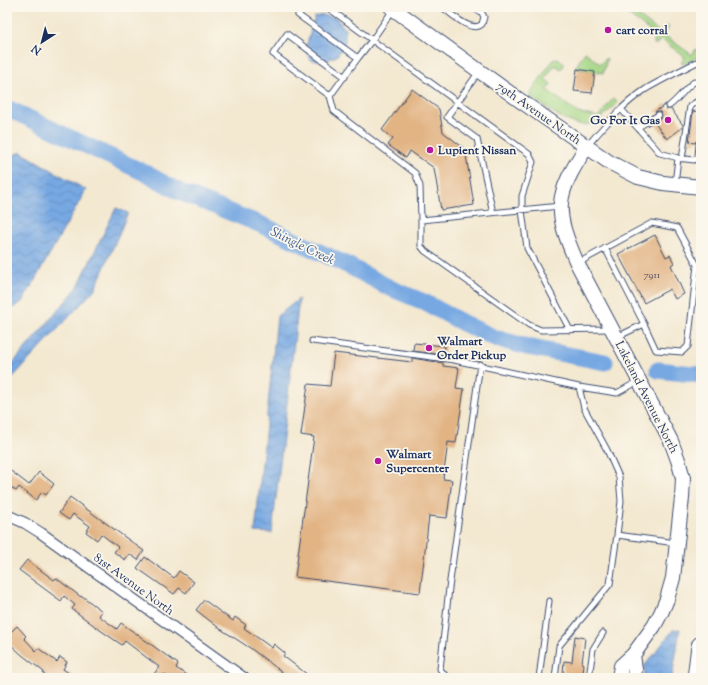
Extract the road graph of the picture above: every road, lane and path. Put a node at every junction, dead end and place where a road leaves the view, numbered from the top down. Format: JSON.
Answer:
{"nodes":[{"id":1,"x":304,"y":7,"type":"edge"},
{"id":2,"x":327,"y":7,"type":"edge"},
{"id":3,"x":442,"y":7,"type":"edge"},
{"id":4,"x":473,"y":7,"type":"edge"},
{"id":5,"x":392,"y":8,"type":"edge"},
{"id":6,"x":372,"y":40,"type":"junction"},
{"id":7,"x":358,"y":58,"type":"junction"},
{"id":8,"x":701,"y":60,"type":"edge"},
{"id":9,"x":479,"y":71,"type":"junction"},
{"id":10,"x":345,"y":77,"type":"junction"},
{"id":11,"x":701,"y":83,"type":"edge"},
{"id":12,"x":330,"y":96,"type":"junction"},
{"id":13,"x":701,"y":99,"type":"edge"},
{"id":14,"x":457,"y":102,"type":"junction"},
{"id":15,"x":669,"y":106,"type":"dead end"},
{"id":16,"x":621,"y":109,"type":"junction"},
{"id":17,"x":658,"y":115,"type":"dead end"},
{"id":18,"x":638,"y":127,"type":"junction"},
{"id":19,"x":700,"y":143,"type":"dead end"},
{"id":20,"x":587,"y":146,"type":"junction"},
{"id":21,"x":699,"y":156,"type":"edge"},
{"id":22,"x":680,"y":158,"type":"junction"},
{"id":23,"x":675,"y":185,"type":"junction"},
{"id":24,"x":701,"y":187,"type":"edge"},
{"id":25,"x":560,"y":206,"type":"junction"},
{"id":26,"x":522,"y":210,"type":"junction"},
{"id":27,"x":493,"y":213,"type":"junction"},
{"id":28,"x":421,"y":220,"type":"junction"},
{"id":29,"x":605,"y":248,"type":"junction"},
{"id":30,"x":577,"y":263,"type":"junction"},
{"id":31,"x":644,"y":324,"type":"junction"},
{"id":32,"x":570,"y":330,"type":"junction"},
{"id":33,"x":614,"y":333,"type":"junction"},
{"id":34,"x":312,"y":341,"type":"dead end"},
{"id":35,"x":480,"y":364,"type":"junction"},
{"id":36,"x":640,"y":381,"type":"junction"},
{"id":37,"x":579,"y":388,"type":"junction"},
{"id":38,"x":7,"y":516,"type":"edge"},
{"id":39,"x":617,"y":534,"type":"junction"},
{"id":40,"x":677,"y":543,"type":"junction"},
{"id":41,"x":549,"y":601,"type":"dead end"},
{"id":42,"x":603,"y":633,"type":"dead end"},
{"id":43,"x":701,"y":646,"type":"edge"},
{"id":44,"x":633,"y":655,"type":"junction"},
{"id":45,"x":244,"y":678,"type":"edge"},
{"id":46,"x":447,"y":678,"type":"edge"},
{"id":47,"x":539,"y":678,"type":"edge"},
{"id":48,"x":555,"y":678,"type":"edge"},
{"id":49,"x":589,"y":678,"type":"edge"},
{"id":50,"x":619,"y":678,"type":"edge"},
{"id":51,"x":634,"y":678,"type":"edge"},
{"id":52,"x":697,"y":678,"type":"edge"}],
"edges":[{"from":1,"to":7,"type":"lane"},
{"from":2,"to":6,"type":"lane"},
{"from":3,"to":4,"type":"lane"},
{"from":5,"to":6,"type":"lane"},
{"from":5,"to":9,"type":"street","name":"79th Avenue North"},
{"from":6,"to":7,"type":"lane"},
{"from":6,"to":14,"type":"lane"},
{"from":7,"to":10,"type":"lane"},
{"from":8,"to":16,"type":"lane"},
{"from":9,"to":14,"type":"lane"},
{"from":9,"to":20,"type":"street","name":"79th Avenue North"},
{"from":10,"to":12,"type":"lane"},
{"from":10,"to":12,"type":"lane"},
{"from":11,"to":15,"type":"lane"},
{"from":12,"to":28,"type":"lane"},
{"from":13,"to":22,"type":"lane"},
{"from":14,"to":26,"type":"lane"},
{"from":14,"to":27,"type":"lane"},
{"from":16,"to":18,"type":"lane"},
{"from":16,"to":20,"type":"lane"},
{"from":17,"to":18,"type":"lane"},
{"from":18,"to":22,"type":"lane"},
{"from":19,"to":21,"type":"lane"},
{"from":20,"to":23,"type":"street","name":"79th Avenue North"},
{"from":20,"to":25,"type":"street","name":"Lakeland Avenue North"},
{"from":21,"to":22,"type":"lane"},
{"from":22,"to":23,"type":"lane"},
{"from":23,"to":24,"type":"street","name":"79th Avenue North"},
{"from":25,"to":26,"type":"lane"},
{"from":25,"to":30,"type":"street","name":"Lakeland Avenue North"},
{"from":26,"to":27,"type":"lane"},
{"from":26,"to":32,"type":"lane"},
{"from":27,"to":28,"type":"lane"},
{"from":28,"to":32,"type":"lane"},
{"from":29,"to":30,"type":"lane"},
{"from":29,"to":31,"type":"lane"},
{"from":29,"to":31,"type":"lane"},
{"from":30,"to":33,"type":"street","name":"Lakeland Avenue North"},
{"from":31,"to":33,"type":"lane"},
{"from":32,"to":33,"type":"lane"},
{"from":33,"to":36,"type":"street","name":"Lakeland Avenue North"},
{"from":34,"to":35,"type":"lane"},
{"from":35,"to":37,"type":"lane"},
{"from":35,"to":46,"type":"lane"},
{"from":36,"to":37,"type":"lane"},
{"from":36,"to":40,"type":"street","name":"Lakeland Avenue North"},
{"from":37,"to":39,"type":"lane"},
{"from":38,"to":45,"type":"street","name":"81st Avenue North"},
{"from":39,"to":40,"type":"lane"},
{"from":39,"to":48,"type":"lane"},
{"from":40,"to":44,"type":"street","name":"Lakeland Avenue North"},
{"from":41,"to":47,"type":"lane"},
{"from":42,"to":49,"type":"lane"},
{"from":43,"to":52,"type":"highway"},
{"from":44,"to":50,"type":"street","name":"Lakeland Avenue North"},
{"from":44,"to":51,"type":"street"}]}
